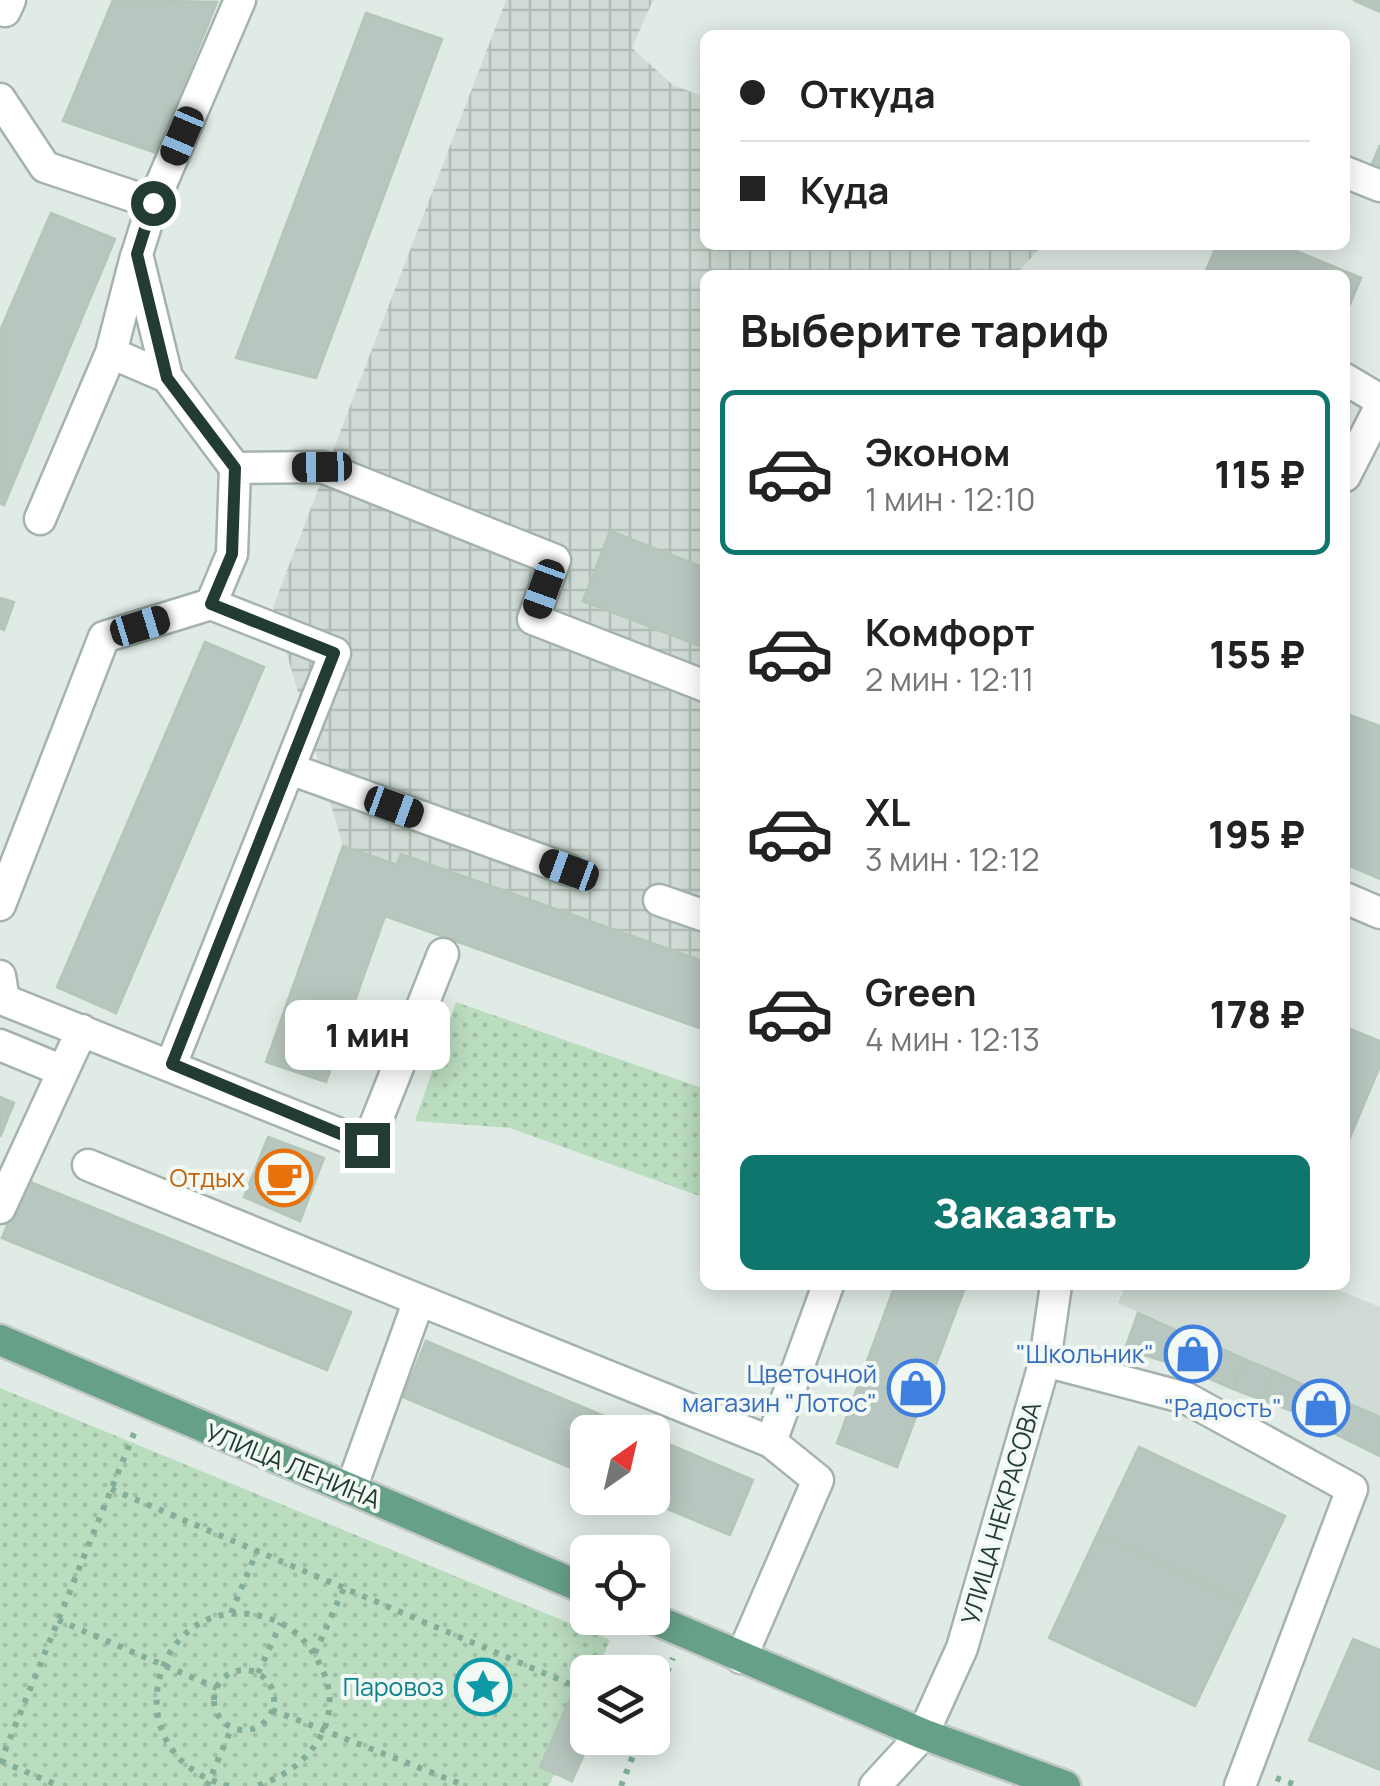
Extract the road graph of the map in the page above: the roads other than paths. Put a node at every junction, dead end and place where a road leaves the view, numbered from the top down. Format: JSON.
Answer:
{"nodes":[{"id":1,"x":240,"y":0,"type":"edge"},
{"id":2,"x":0,"y":99,"type":"edge"},
{"id":3,"x":1350,"y":174,"type":"edge"},
{"id":4,"x":1380,"y":186,"type":"edge"},
{"id":5,"x":153,"y":203,"type":"junction"},
{"id":6,"x":137,"y":254,"type":"junction"},
{"id":7,"x":111,"y":353,"type":"junction"},
{"id":8,"x":167,"y":378,"type":"junction"},
{"id":9,"x":1350,"y":383,"type":"edge"},
{"id":10,"x":1380,"y":404,"type":"edge"},
{"id":11,"x":1350,"y":466,"type":"edge"},
{"id":12,"x":235,"y":468,"type":"junction"},
{"id":13,"x":40,"y":519,"type":"dead end"},
{"id":14,"x":211,"y":604,"type":"junction"},
{"id":15,"x":700,"y":684,"type":"edge"},
{"id":16,"x":290,"y":769,"type":"junction"},
{"id":17,"x":569,"y":870,"type":"dead end"},
{"id":18,"x":659,"y":900,"type":"dead end"},
{"id":19,"x":1350,"y":900,"type":"edge"},
{"id":20,"x":0,"y":905,"type":"edge"},
{"id":21,"x":1380,"y":913,"type":"edge"},
{"id":22,"x":700,"y":914,"type":"edge"},
{"id":23,"x":442,"y":954,"type":"dead end"},
{"id":24,"x":0,"y":976,"type":"edge"},
{"id":25,"x":82,"y":1030,"type":"junction"},
{"id":26,"x":0,"y":1046,"type":"edge"},
{"id":27,"x":172,"y":1064,"type":"junction"},
{"id":28,"x":63,"y":1071,"type":"junction"},
{"id":29,"x":88,"y":1166,"type":"dead end"},
{"id":30,"x":0,"y":1208,"type":"edge"},
{"id":31,"x":826,"y":1290,"type":"edge"},
{"id":32,"x":1055,"y":1290,"type":"edge"},
{"id":33,"x":419,"y":1300,"type":"junction"},
{"id":34,"x":0,"y":1340,"type":"edge"},
{"id":35,"x":1045,"y":1361,"type":"junction"},
{"id":36,"x":771,"y":1442,"type":"junction"},
{"id":37,"x":351,"y":1489,"type":"junction"},
{"id":38,"x":570,"y":1582,"type":"edge"},
{"id":39,"x":670,"y":1625,"type":"edge"},
{"id":40,"x":741,"y":1658,"type":"junction"},
{"id":41,"x":923,"y":1734,"type":"junction"},
{"id":42,"x":875,"y":1786,"type":"edge"},
{"id":43,"x":1065,"y":1786,"type":"edge"},
{"id":44,"x":1240,"y":1786,"type":"edge"}],
"edges":[{"from":1,"to":5,"type":"street"},
{"from":2,"to":5,"type":"street"},
{"from":3,"to":4,"type":"street"},
{"from":5,"to":6,"type":"street"},
{"from":6,"to":7,"type":"street"},
{"from":6,"to":8,"type":"street"},
{"from":7,"to":8,"type":"street"},
{"from":7,"to":13,"type":"street"},
{"from":8,"to":12,"type":"street"},
{"from":9,"to":10,"type":"street"},
{"from":10,"to":11,"type":"street"},
{"from":12,"to":14,"type":"street"},
{"from":12,"to":15,"type":"street"},
{"from":14,"to":16,"type":"street"},
{"from":14,"to":20,"type":"street"},
{"from":16,"to":17,"type":"street"},
{"from":16,"to":27,"type":"street"},
{"from":18,"to":22,"type":"street"},
{"from":19,"to":21,"type":"street"},
{"from":23,"to":27,"type":"street"},
{"from":24,"to":25,"type":"street"},
{"from":25,"to":27,"type":"street"},
{"from":25,"to":28,"type":"street"},
{"from":26,"to":28,"type":"street"},
{"from":28,"to":30,"type":"street"},
{"from":29,"to":33,"type":"street"},
{"from":31,"to":36,"type":"street"},
{"from":32,"to":35,"type":"street","name":"УЛИЦА НЕКРАСОВА"},
{"from":33,"to":36,"type":"street"},
{"from":33,"to":37,"type":"street"},
{"from":34,"to":37,"type":"main road","name":"УЛИЦА ЛЕНИНА"},
{"from":35,"to":41,"type":"street","name":"УЛИЦА НЕКРАСОВА"},
{"from":35,"to":44,"type":"street"},
{"from":36,"to":40,"type":"street"},
{"from":37,"to":38,"type":"main road","name":"УЛИЦА ЛЕНИНА"},
{"from":39,"to":40,"type":"main road"},
{"from":40,"to":41,"type":"main road"},
{"from":41,"to":42,"type":"street","name":"УЛИЦА НЕКРАСОВА"},
{"from":41,"to":43,"type":"main road"}]}
